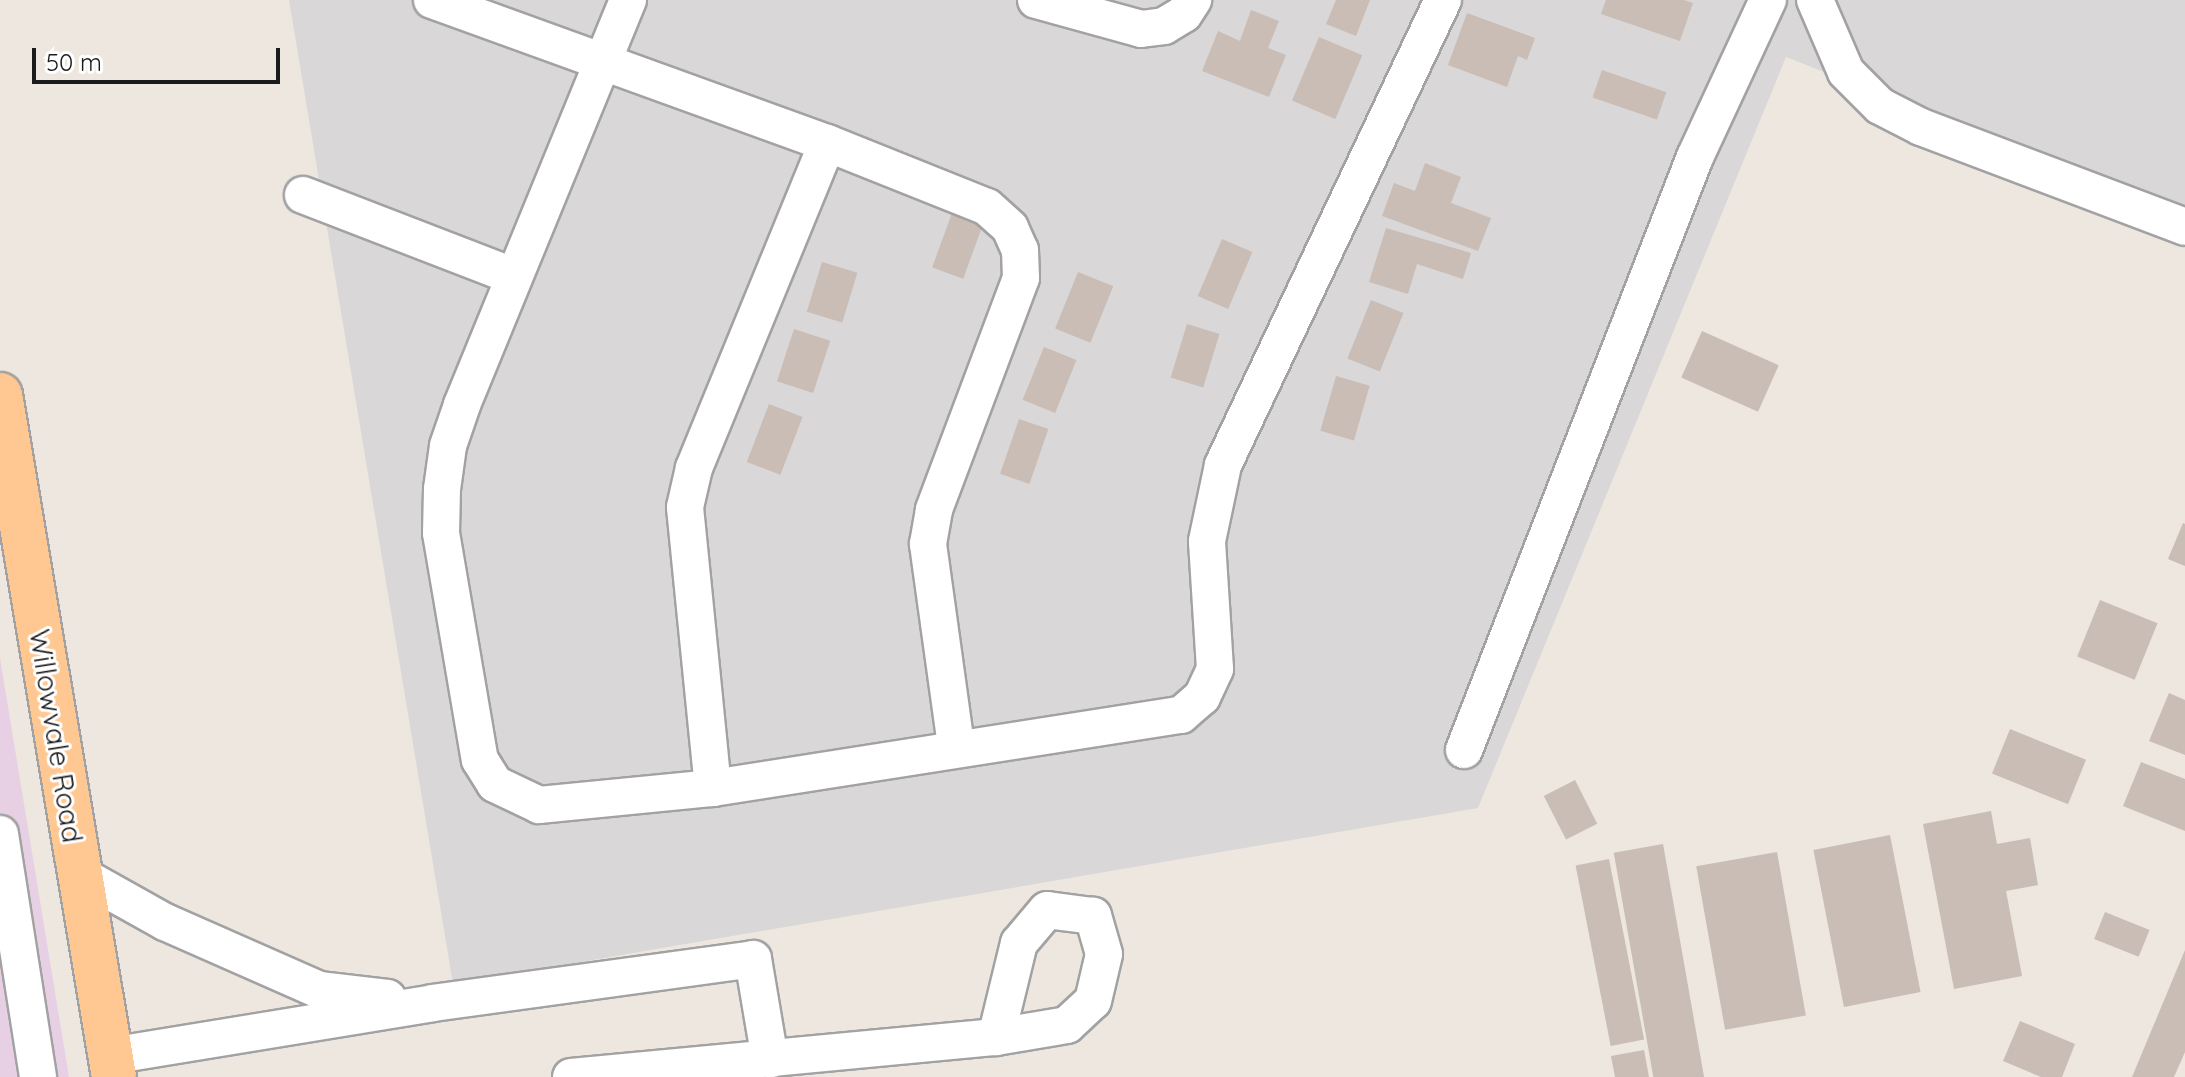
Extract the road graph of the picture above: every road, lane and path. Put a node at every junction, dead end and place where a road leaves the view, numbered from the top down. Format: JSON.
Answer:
{"nodes":[{"id":1,"x":432,"y":0,"type":"edge"},
{"id":2,"x":628,"y":0,"type":"edge"},
{"id":3,"x":1036,"y":0,"type":"edge"},
{"id":4,"x":1193,"y":0,"type":"edge"},
{"id":5,"x":1443,"y":0,"type":"edge"},
{"id":6,"x":1768,"y":0,"type":"edge"},
{"id":7,"x":1815,"y":0,"type":"edge"},
{"id":8,"x":600,"y":59,"type":"junction"},
{"id":9,"x":827,"y":143,"type":"junction"},
{"id":10,"x":303,"y":195,"type":"dead end"},
{"id":11,"x":2185,"y":227,"type":"edge"},
{"id":12,"x":513,"y":276,"type":"junction"},
{"id":13,"x":0,"y":395,"type":"edge"},
{"id":14,"x":956,"y":747,"type":"junction"},
{"id":15,"x":1464,"y":750,"type":"dead end"},
{"id":16,"x":713,"y":788,"type":"junction"},
{"id":17,"x":0,"y":834,"type":"edge"},
{"id":18,"x":79,"y":874,"type":"junction"},
{"id":19,"x":433,"y":1003,"type":"junction"},
{"id":20,"x":996,"y":1037,"type":"dead end"},
{"id":21,"x":770,"y":1060,"type":"junction"},
{"id":22,"x":112,"y":1067,"type":"edge"},
{"id":23,"x":38,"y":1077,"type":"edge"},
{"id":24,"x":571,"y":1077,"type":"edge"}],
"edges":[{"from":1,"to":8,"type":"street"},
{"from":2,"to":8,"type":"street"},
{"from":3,"to":4,"type":"street"},
{"from":5,"to":14,"type":"street"},
{"from":6,"to":15,"type":"street"},
{"from":7,"to":11,"type":"street"},
{"from":8,"to":9,"type":"street"},
{"from":8,"to":12,"type":"street"},
{"from":9,"to":14,"type":"street"},
{"from":9,"to":16,"type":"street"},
{"from":10,"to":12,"type":"street"},
{"from":12,"to":16,"type":"street"},
{"from":13,"to":18,"type":"main road","name":"Willowvale Road"},
{"from":14,"to":16,"type":"street"},
{"from":17,"to":23,"type":"street"},
{"from":18,"to":19,"type":"street"},
{"from":18,"to":22,"type":"main road","name":"Willowvale Road"},
{"from":19,"to":21,"type":"street"},
{"from":19,"to":22,"type":"street"},
{"from":20,"to":21,"type":"street"},
{"from":21,"to":24,"type":"street"}]}
